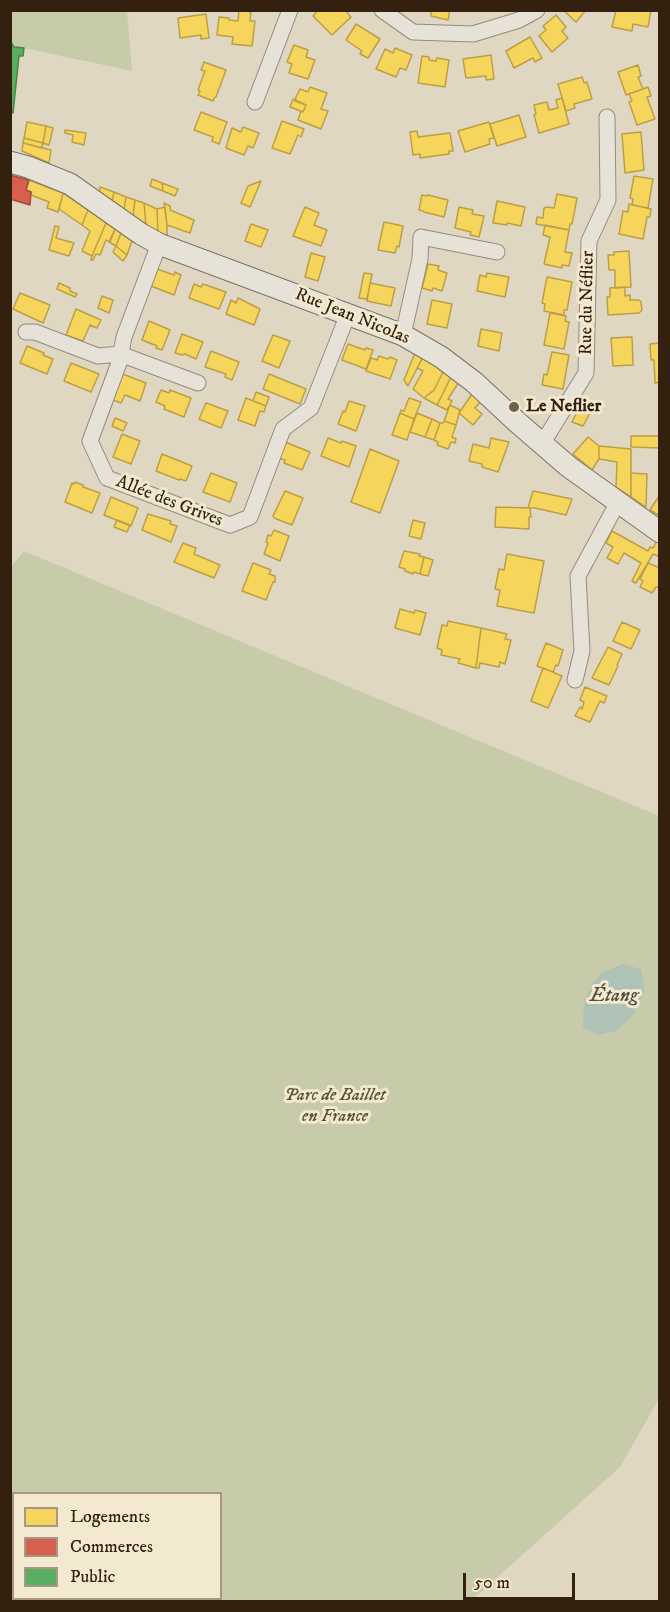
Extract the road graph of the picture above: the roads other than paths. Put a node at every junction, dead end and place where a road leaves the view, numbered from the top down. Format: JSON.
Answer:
{"nodes":[{"id":1,"x":290,"y":10,"type":"edge"},
{"id":2,"x":382,"y":10,"type":"edge"},
{"id":3,"x":537,"y":10,"type":"edge"},
{"id":4,"x":255,"y":102,"type":"dead end"},
{"id":5,"x":607,"y":117,"type":"dead end"},
{"id":6,"x":10,"y":162,"type":"edge"},
{"id":7,"x":159,"y":244,"type":"junction"},
{"id":8,"x":497,"y":252,"type":"dead end"},
{"id":9,"x":348,"y":314,"type":"junction"},
{"id":10,"x":26,"y":332,"type":"dead end"},
{"id":11,"x":403,"y":335,"type":"junction"},
{"id":12,"x":120,"y":354,"type":"junction"},
{"id":13,"x":198,"y":383,"type":"dead end"},
{"id":14,"x":542,"y":444,"type":"junction"},
{"id":15,"x":618,"y":502,"type":"junction"},
{"id":16,"x":660,"y":532,"type":"edge"},
{"id":17,"x":575,"y":680,"type":"dead end"}],
"edges":[{"from":1,"to":4,"type":"street"},
{"from":2,"to":3,"type":"street"},
{"from":5,"to":14,"type":"street","name":"Rue du Néflier"},
{"from":6,"to":7,"type":"street","name":"Rue Jean Nicolas"},
{"from":7,"to":9,"type":"street","name":"Rue Jean Nicolas"},
{"from":7,"to":12,"type":"street"},
{"from":8,"to":11,"type":"street"},
{"from":9,"to":11,"type":"street","name":"Rue Jean Nicolas"},
{"from":9,"to":12,"type":"street","name":"Allée des Grives"},
{"from":10,"to":12,"type":"street"},
{"from":11,"to":14,"type":"street","name":"Rue Jean Nicolas"},
{"from":12,"to":13,"type":"street"},
{"from":14,"to":15,"type":"street","name":"Rue Jean Nicolas"},
{"from":15,"to":16,"type":"street","name":"Rue Jean Nicolas"},
{"from":15,"to":17,"type":"street"}]}
